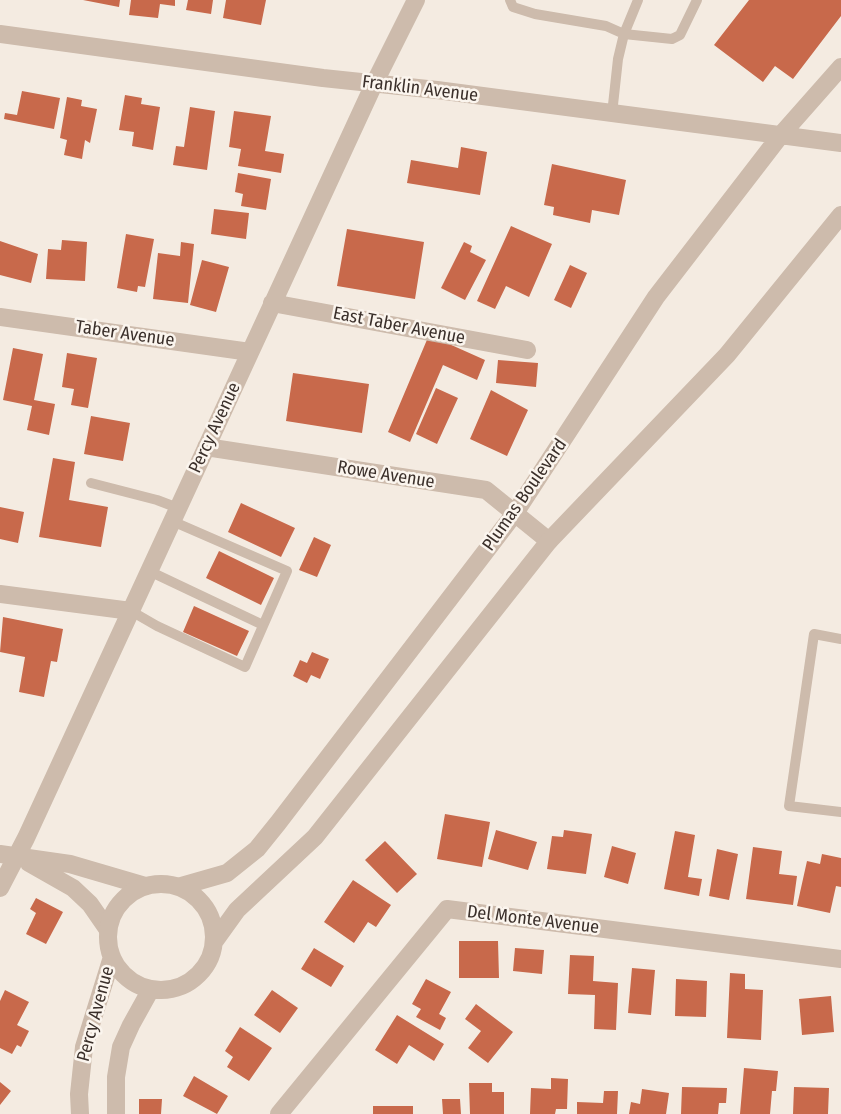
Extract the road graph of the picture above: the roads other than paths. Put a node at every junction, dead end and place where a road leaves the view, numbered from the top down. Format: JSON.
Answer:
{"nodes":[{"id":1,"x":416,"y":0,"type":"edge"},
{"id":2,"x":510,"y":0,"type":"edge"},
{"id":3,"x":638,"y":0,"type":"edge"},
{"id":4,"x":697,"y":0,"type":"edge"},
{"id":5,"x":0,"y":34,"type":"edge"},
{"id":6,"x":624,"y":34,"type":"junction"},
{"id":7,"x":841,"y":66,"type":"edge"},
{"id":8,"x":374,"y":83,"type":"junction"},
{"id":9,"x":612,"y":114,"type":"junction"},
{"id":10,"x":780,"y":136,"type":"junction"},
{"id":11,"x":841,"y":143,"type":"edge"},
{"id":12,"x":841,"y":215,"type":"edge"},
{"id":13,"x":272,"y":303,"type":"junction"},
{"id":14,"x":0,"y":317,"type":"edge"},
{"id":15,"x":527,"y":350,"type":"dead end"},
{"id":16,"x":250,"y":352,"type":"junction"},
{"id":17,"x":206,"y":447,"type":"junction"},
{"id":18,"x":91,"y":483,"type":"dead end"},
{"id":19,"x":515,"y":513,"type":"junction"},
{"id":20,"x":175,"y":514,"type":"junction"},
{"id":21,"x":549,"y":541,"type":"junction"},
{"id":22,"x":149,"y":571,"type":"junction"},
{"id":23,"x":0,"y":594,"type":"edge"},
{"id":24,"x":131,"y":611,"type":"junction"},
{"id":25,"x":263,"y":625,"type":"junction"},
{"id":26,"x":841,"y":639,"type":"edge"},
{"id":27,"x":841,"y":812,"type":"edge"},
{"id":28,"x":9,"y":855,"type":"edge"},
{"id":29,"x":145,"y":886,"type":"junction"},
{"id":30,"x":178,"y":887,"type":"junction"},
{"id":31,"x":0,"y":888,"type":"edge"},
{"id":32,"x":108,"y":930,"type":"junction"},
{"id":33,"x":214,"y":942,"type":"junction"},
{"id":34,"x":112,"y":957,"type":"junction"},
{"id":35,"x":841,"y":959,"type":"edge"},
{"id":36,"x":151,"y":989,"type":"junction"},
{"id":37,"x":80,"y":1114,"type":"edge"},
{"id":38,"x":116,"y":1114,"type":"edge"},
{"id":39,"x":279,"y":1114,"type":"edge"}],
"edges":[{"from":1,"to":8,"type":"street","name":"Percy Avenue"},
{"from":2,"to":6,"type":"lane"},
{"from":3,"to":6,"type":"lane"},
{"from":4,"to":6,"type":"lane"},
{"from":5,"to":8,"type":"street","name":"Franklin Avenue"},
{"from":6,"to":9,"type":"lane"},
{"from":7,"to":10,"type":"street","name":"Plumas Boulevard"},
{"from":8,"to":9,"type":"street","name":"Franklin Avenue"},
{"from":8,"to":13,"type":"street","name":"Percy Avenue"},
{"from":9,"to":10,"type":"street","name":"Franklin Avenue"},
{"from":10,"to":11,"type":"street","name":"Franklin Avenue"},
{"from":10,"to":19,"type":"street","name":"Plumas Boulevard"},
{"from":12,"to":21,"type":"street"},
{"from":13,"to":15,"type":"street","name":"East Taber Avenue"},
{"from":13,"to":16,"type":"street","name":"Percy Avenue"},
{"from":14,"to":16,"type":"street","name":"Taber Avenue"},
{"from":16,"to":17,"type":"street","name":"Percy Avenue"},
{"from":17,"to":19,"type":"street","name":"Rowe Avenue"},
{"from":17,"to":20,"type":"street","name":"Percy Avenue"},
{"from":18,"to":20,"type":"lane"},
{"from":19,"to":21,"type":"street","name":"Rowe Avenue"},
{"from":19,"to":30,"type":"street","name":"Plumas Boulevard"},
{"from":20,"to":22,"type":"street","name":"Percy Avenue"},
{"from":20,"to":25,"type":"lane"},
{"from":21,"to":33,"type":"street"},
{"from":22,"to":24,"type":"street","name":"Percy Avenue"},
{"from":22,"to":25,"type":"lane"},
{"from":23,"to":24,"type":"street"},
{"from":24,"to":25,"type":"lane"},
{"from":24,"to":28,"type":"street","name":"Percy Avenue"},
{"from":26,"to":27,"type":"lane"},
{"from":28,"to":29,"type":"street"},
{"from":28,"to":31,"type":"street","name":"Percy Avenue"},
{"from":28,"to":32,"type":"street"},
{"from":29,"to":30,"type":"street"},
{"from":29,"to":32,"type":"street"},
{"from":30,"to":33,"type":"street"},
{"from":32,"to":34,"type":"street"},
{"from":33,"to":36,"type":"street"},
{"from":34,"to":36,"type":"street"},
{"from":34,"to":37,"type":"street","name":"Percy Avenue"},
{"from":35,"to":39,"type":"street","name":"Del Monte Avenue"},
{"from":36,"to":38,"type":"street","name":"Percy Avenue"}]}
